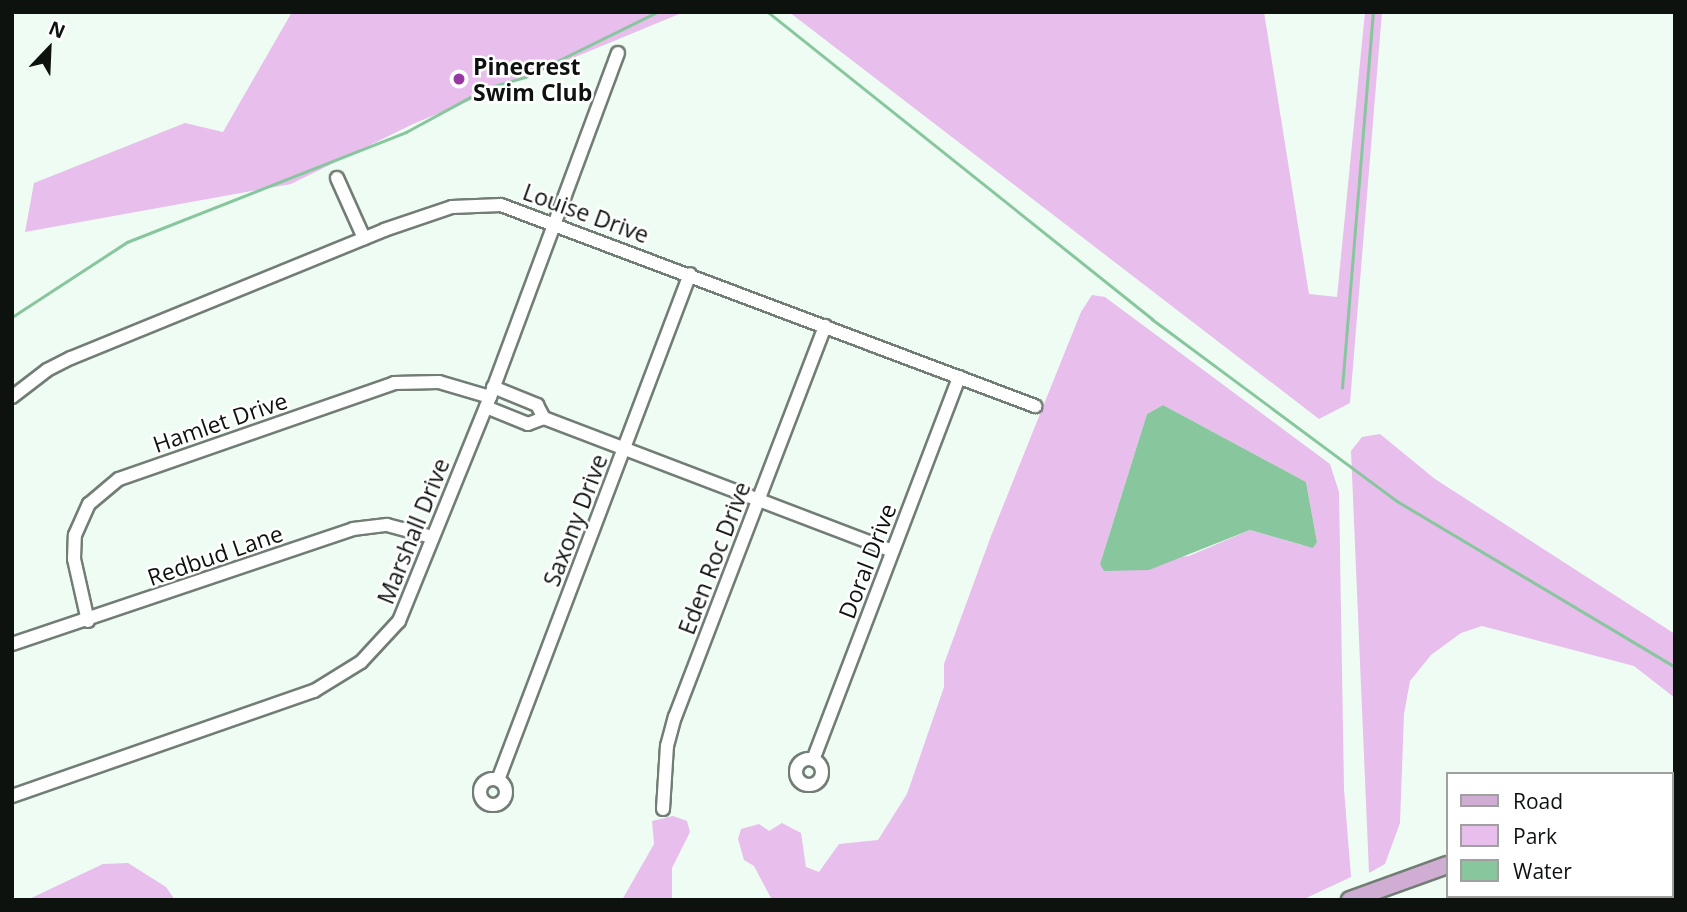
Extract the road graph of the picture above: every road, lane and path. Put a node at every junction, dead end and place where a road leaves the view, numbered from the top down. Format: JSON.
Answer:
{"nodes":[{"id":1,"x":618,"y":53,"type":"dead end"},
{"id":2,"x":337,"y":178,"type":"dead end"},
{"id":3,"x":554,"y":222,"type":"junction"},
{"id":4,"x":364,"y":238,"type":"junction"},
{"id":5,"x":690,"y":274,"type":"junction"},
{"id":6,"x":825,"y":326,"type":"junction"},
{"id":7,"x":959,"y":377,"type":"junction"},
{"id":8,"x":12,"y":397,"type":"edge"},
{"id":9,"x":490,"y":397,"type":"junction"},
{"id":10,"x":1035,"y":406,"type":"dead end"},
{"id":11,"x":544,"y":418,"type":"junction"},
{"id":12,"x":624,"y":449,"type":"junction"},
{"id":13,"x":759,"y":500,"type":"junction"},
{"id":14,"x":432,"y":537,"type":"junction"},
{"id":15,"x":893,"y":551,"type":"junction"},
{"id":16,"x":88,"y":621,"type":"junction"},
{"id":17,"x":12,"y":644,"type":"edge"},
{"id":18,"x":813,"y":760,"type":"dead end"},
{"id":19,"x":498,"y":780,"type":"dead end"},
{"id":20,"x":12,"y":796,"type":"edge"},
{"id":21,"x":663,"y":809,"type":"dead end"},
{"id":22,"x":1446,"y":865,"type":"edge"},
{"id":23,"x":1356,"y":897,"type":"edge"}],
"edges":[{"from":1,"to":3,"type":"street","name":"Marshall Drive"},
{"from":2,"to":4,"type":"street"},
{"from":3,"to":4,"type":"street","name":"Louise Drive"},
{"from":3,"to":5,"type":"street","name":"Louise Drive"},
{"from":3,"to":9,"type":"street","name":"Marshall Drive"},
{"from":4,"to":8,"type":"street","name":"Louise Drive"},
{"from":5,"to":6,"type":"street","name":"Louise Drive"},
{"from":5,"to":12,"type":"street","name":"Saxony Drive"},
{"from":6,"to":7,"type":"street","name":"Louise Drive"},
{"from":6,"to":13,"type":"street","name":"Eden Roc Drive"},
{"from":7,"to":10,"type":"street","name":"Louise Drive"},
{"from":7,"to":15,"type":"street","name":"Doral Drive"},
{"from":9,"to":11,"type":"street","name":"Hamlet Drive"},
{"from":9,"to":11,"type":"street","name":"Hamlet Drive"},
{"from":9,"to":14,"type":"street","name":"Marshall Drive"},
{"from":9,"to":16,"type":"street","name":"Hamlet Drive"},
{"from":11,"to":12,"type":"street","name":"Hamlet Drive"},
{"from":12,"to":13,"type":"street","name":"Hamlet Drive"},
{"from":12,"to":19,"type":"street","name":"Saxony Drive"},
{"from":13,"to":15,"type":"street","name":"Hamlet Drive"},
{"from":13,"to":21,"type":"street","name":"Eden Roc Drive"},
{"from":14,"to":16,"type":"street","name":"Redbud Lane"},
{"from":14,"to":20,"type":"street","name":"Marshall Drive"},
{"from":15,"to":18,"type":"street","name":"Doral Drive"},
{"from":16,"to":17,"type":"street","name":"Redbud Lane"},
{"from":22,"to":23,"type":"main road"}]}
